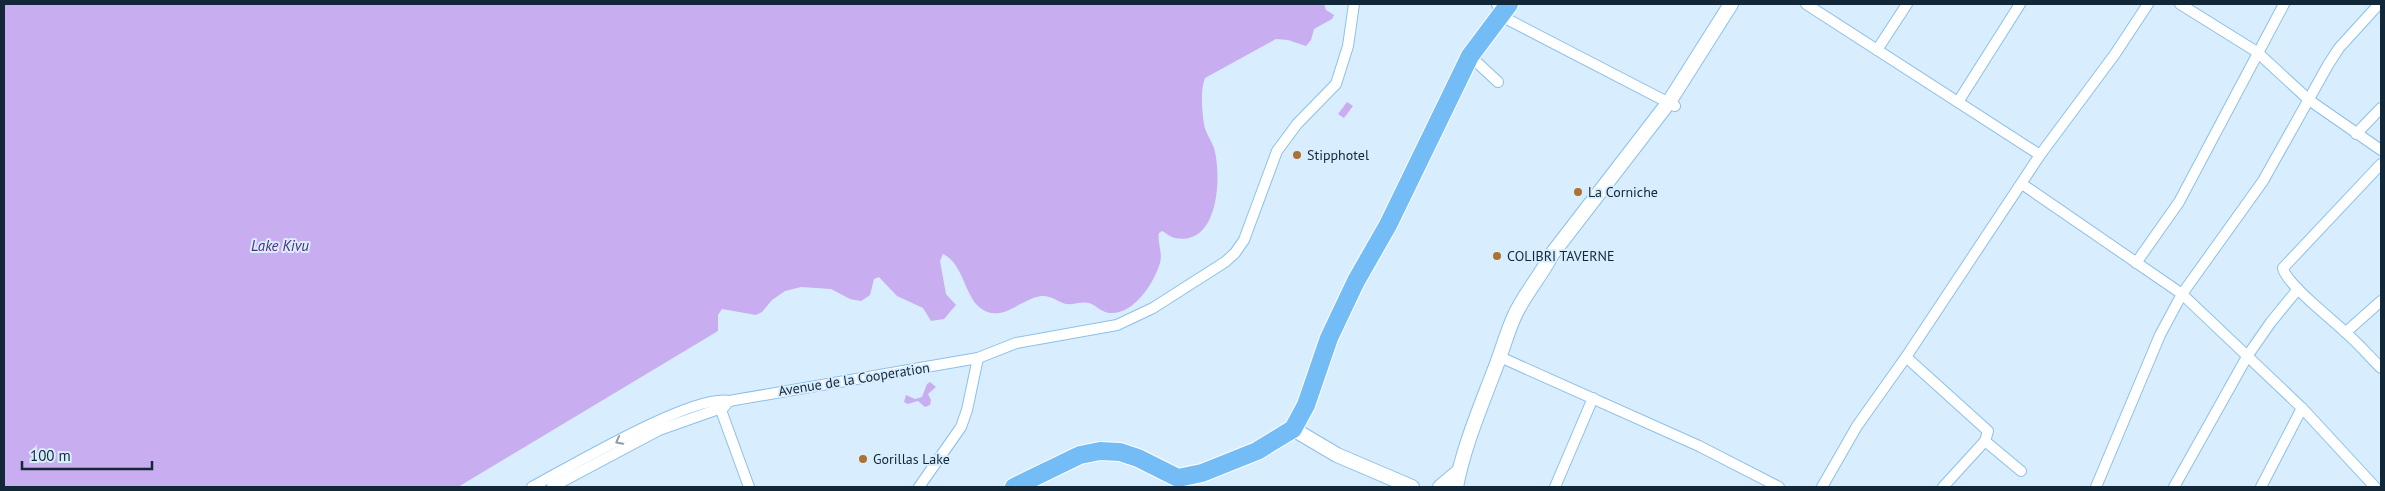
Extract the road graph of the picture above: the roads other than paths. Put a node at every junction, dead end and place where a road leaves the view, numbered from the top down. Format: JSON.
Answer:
{"nodes":[{"id":1,"x":1354,"y":4,"type":"edge"},
{"id":2,"x":1731,"y":4,"type":"edge"},
{"id":3,"x":1740,"y":4,"type":"edge"},
{"id":4,"x":1806,"y":4,"type":"edge"},
{"id":5,"x":1907,"y":4,"type":"edge"},
{"id":6,"x":2020,"y":4,"type":"edge"},
{"id":7,"x":2148,"y":4,"type":"edge"},
{"id":8,"x":2180,"y":4,"type":"edge"},
{"id":9,"x":2284,"y":4,"type":"edge"},
{"id":10,"x":2379,"y":4,"type":"edge"},
{"id":11,"x":1502,"y":8,"type":"edge"},
{"id":12,"x":1877,"y":50,"type":"junction"},
{"id":13,"x":2257,"y":52,"type":"junction"},
{"id":14,"x":1470,"y":56,"type":"junction"},
{"id":15,"x":1498,"y":82,"type":"dead end"},
{"id":16,"x":2309,"y":100,"type":"junction"},
{"id":17,"x":1958,"y":102,"type":"junction"},
{"id":18,"x":1672,"y":104,"type":"junction"},
{"id":19,"x":2381,"y":108,"type":"edge"},
{"id":20,"x":2356,"y":134,"type":"junction"},
{"id":21,"x":2381,"y":150,"type":"edge"},
{"id":22,"x":2040,"y":155,"type":"junction"},
{"id":23,"x":2381,"y":164,"type":"edge"},
{"id":24,"x":2022,"y":184,"type":"junction"},
{"id":25,"x":2136,"y":263,"type":"junction"},
{"id":26,"x":2298,"y":289,"type":"junction"},
{"id":27,"x":2182,"y":294,"type":"junction"},
{"id":28,"x":2381,"y":301,"type":"edge"},
{"id":29,"x":2346,"y":332,"type":"junction"},
{"id":30,"x":2248,"y":355,"type":"junction"},
{"id":31,"x":1500,"y":357,"type":"junction"},
{"id":32,"x":978,"y":358,"type":"junction"},
{"id":33,"x":1906,"y":358,"type":"junction"},
{"id":34,"x":2381,"y":368,"type":"edge"},
{"id":35,"x":1593,"y":398,"type":"junction"},
{"id":36,"x":719,"y":405,"type":"junction"},
{"id":37,"x":2302,"y":408,"type":"junction"},
{"id":38,"x":1293,"y":429,"type":"junction"},
{"id":39,"x":1985,"y":441,"type":"junction"},
{"id":40,"x":593,"y":460,"type":"junction"},
{"id":41,"x":1459,"y":471,"type":"junction"},
{"id":42,"x":2021,"y":471,"type":"dead end"},
{"id":43,"x":1176,"y":483,"type":"edge"},
{"id":44,"x":1404,"y":485,"type":"edge"},
{"id":45,"x":2376,"y":485,"type":"edge"},
{"id":46,"x":532,"y":487,"type":"edge"},
{"id":47,"x":552,"y":487,"type":"edge"},
{"id":48,"x":749,"y":487,"type":"edge"},
{"id":49,"x":919,"y":487,"type":"edge"},
{"id":50,"x":1014,"y":487,"type":"edge"},
{"id":51,"x":1440,"y":487,"type":"edge"},
{"id":52,"x":1456,"y":487,"type":"edge"},
{"id":53,"x":1555,"y":487,"type":"edge"},
{"id":54,"x":1779,"y":487,"type":"edge"},
{"id":55,"x":1822,"y":487,"type":"edge"},
{"id":56,"x":1942,"y":487,"type":"edge"},
{"id":57,"x":2096,"y":487,"type":"edge"},
{"id":58,"x":2174,"y":487,"type":"edge"},
{"id":59,"x":2261,"y":487,"type":"edge"}],
"edges":[{"from":1,"to":32,"type":"street","name":"Avenue de la Cooperation"},
{"from":2,"to":18,"type":"street"},
{"from":3,"to":18,"type":"street"},
{"from":4,"to":12,"type":"street"},
{"from":5,"to":12,"type":"street"},
{"from":6,"to":17,"type":"street"},
{"from":7,"to":22,"type":"street"},
{"from":8,"to":13,"type":"street"},
{"from":9,"to":13,"type":"street"},
{"from":10,"to":16,"type":"street"},
{"from":11,"to":14,"type":"highway"},
{"from":11,"to":18,"type":"street"},
{"from":12,"to":17,"type":"street"},
{"from":13,"to":16,"type":"street"},
{"from":13,"to":25,"type":"street"},
{"from":14,"to":15,"type":"street"},
{"from":14,"to":38,"type":"highway"},
{"from":16,"to":20,"type":"street"},
{"from":16,"to":27,"type":"street"},
{"from":17,"to":22,"type":"street"},
{"from":18,"to":31,"type":"street"},
{"from":19,"to":20,"type":"street"},
{"from":20,"to":21,"type":"street"},
{"from":22,"to":24,"type":"street"},
{"from":23,"to":26,"type":"street"},
{"from":24,"to":25,"type":"street"},
{"from":24,"to":33,"type":"street"},
{"from":25,"to":27,"type":"street"},
{"from":26,"to":29,"type":"street"},
{"from":26,"to":30,"type":"street"},
{"from":27,"to":30,"type":"street"},
{"from":27,"to":57,"type":"street"},
{"from":28,"to":29,"type":"street"},
{"from":29,"to":34,"type":"street"},
{"from":30,"to":37,"type":"street"},
{"from":30,"to":58,"type":"street"},
{"from":31,"to":35,"type":"street"},
{"from":31,"to":41,"type":"street"},
{"from":32,"to":36,"type":"street","name":"Avenue de la Cooperation"},
{"from":32,"to":49,"type":"street"},
{"from":33,"to":39,"type":"street"},
{"from":33,"to":55,"type":"street"},
{"from":35,"to":53,"type":"street"},
{"from":35,"to":54,"type":"street"},
{"from":36,"to":40,"type":"street","name":"Avenue de la Cooperation"},
{"from":36,"to":48,"type":"street"},
{"from":37,"to":45,"type":"street"},
{"from":37,"to":59,"type":"street"},
{"from":38,"to":43,"type":"highway"},
{"from":38,"to":44,"type":"street"},
{"from":39,"to":42,"type":"street"},
{"from":39,"to":56,"type":"street"},
{"from":40,"to":46,"type":"street"},
{"from":40,"to":47,"type":"street"},
{"from":41,"to":51,"type":"street"},
{"from":41,"to":52,"type":"street"},
{"from":43,"to":50,"type":"highway"}]}
